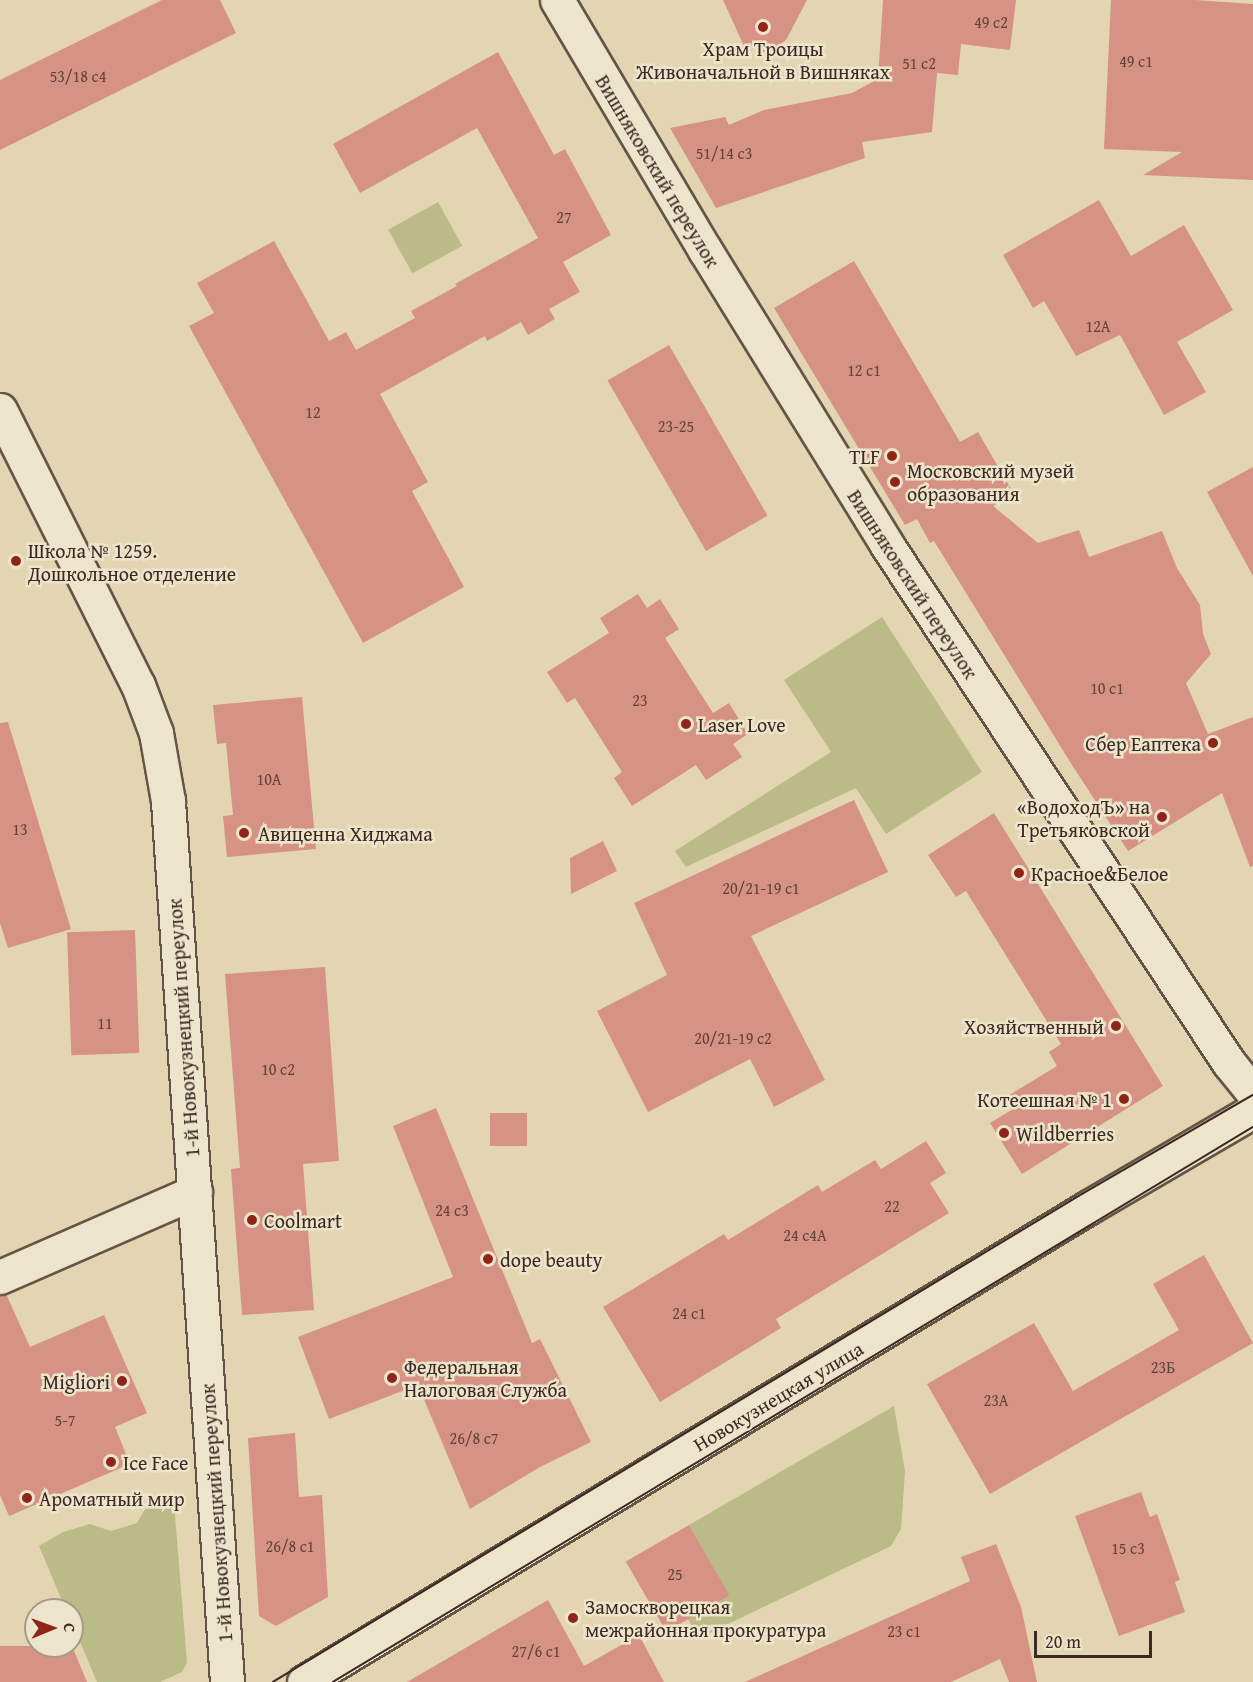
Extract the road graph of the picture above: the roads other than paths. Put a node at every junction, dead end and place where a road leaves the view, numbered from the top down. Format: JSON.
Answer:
{"nodes":[{"id":1,"x":557,"y":0,"type":"edge"},
{"id":2,"x":0,"y":410,"type":"edge"},
{"id":3,"x":1253,"y":1093,"type":"edge"},
{"id":4,"x":1253,"y":1111,"type":"edge"},
{"id":5,"x":195,"y":1192,"type":"junction"},
{"id":6,"x":0,"y":1277,"type":"edge"},
{"id":7,"x":227,"y":1682,"type":"edge"},
{"id":8,"x":304,"y":1682,"type":"edge"}],
"edges":[{"from":1,"to":3,"type":"street","name":"Вишняковский переулок"},
{"from":2,"to":5,"type":"street","name":"1-й Новокузнецкий переулок"},
{"from":4,"to":8,"type":"street","name":"Новокузнецкая улица"},
{"from":5,"to":6,"type":"street"},
{"from":5,"to":7,"type":"street","name":"1-й Новокузнецкий переулок"}]}
